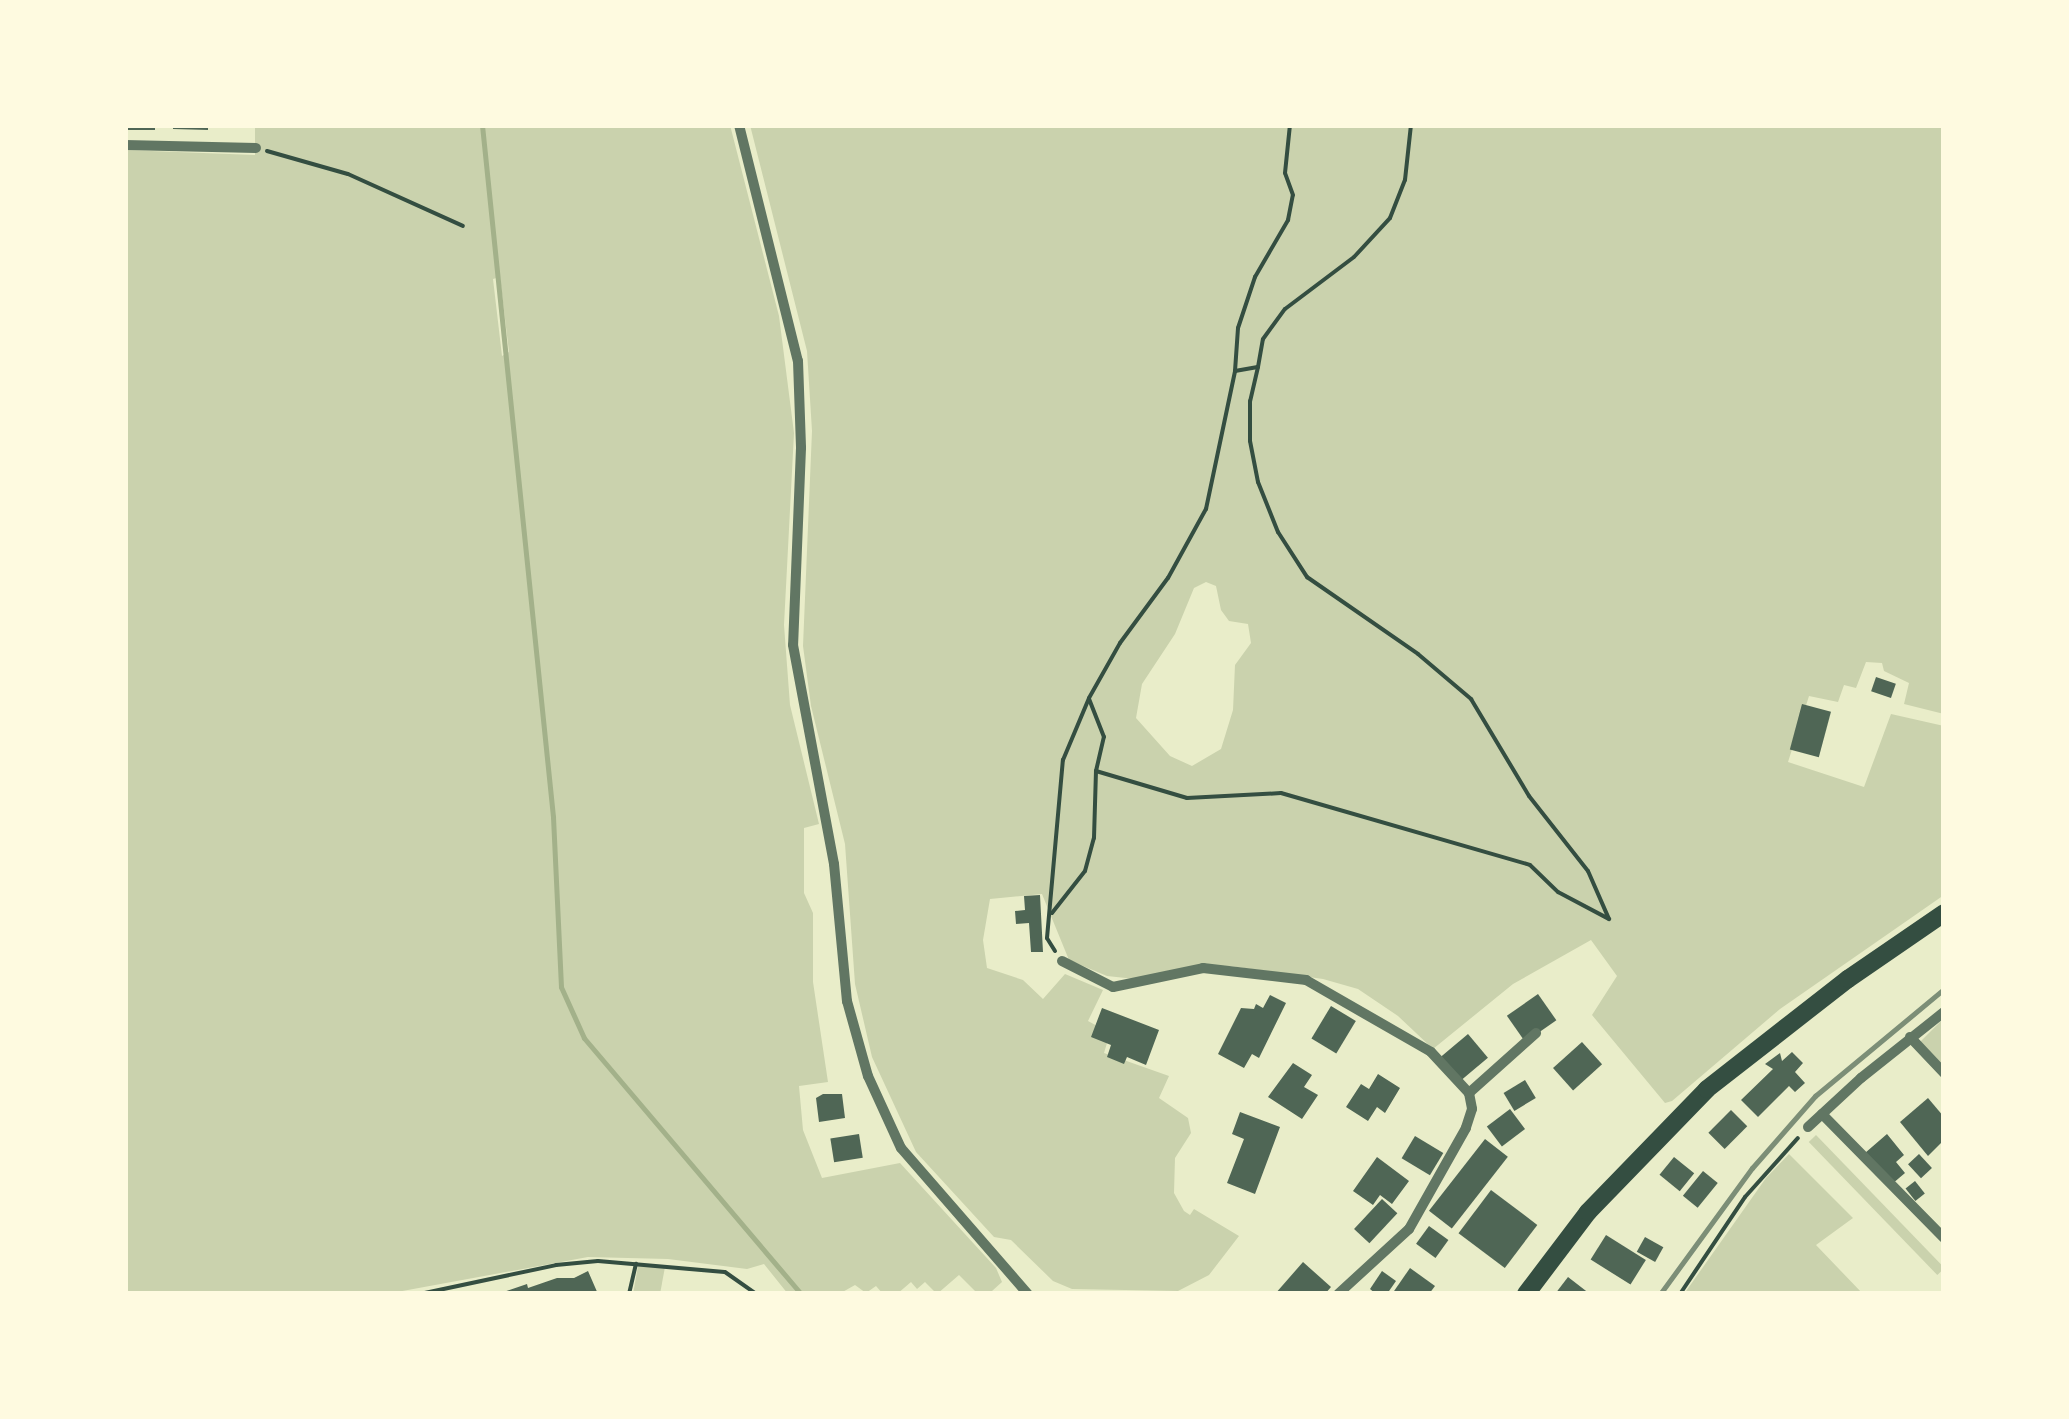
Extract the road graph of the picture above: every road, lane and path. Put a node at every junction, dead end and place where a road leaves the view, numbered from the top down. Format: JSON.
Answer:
{"nodes":[{"id":1,"x":739,"y":125,"type":"edge"},
{"id":2,"x":1290,"y":125,"type":"edge"},
{"id":3,"x":1411,"y":125,"type":"edge"},
{"id":4,"x":125,"y":145,"type":"edge"},
{"id":5,"x":256,"y":148,"type":"joint"},
{"id":6,"x":463,"y":226,"type":"dead end"},
{"id":7,"x":1258,"y":368,"type":"junction"},
{"id":8,"x":1234,"y":371,"type":"junction"},
{"id":9,"x":1088,"y":698,"type":"junction"},
{"id":10,"x":1096,"y":771,"type":"junction"},
{"id":11,"x":1944,"y":913,"type":"edge"},
{"id":12,"x":1050,"y":917,"type":"junction"},
{"id":13,"x":1062,"y":961,"type":"joint"},
{"id":14,"x":1944,"y":1012,"type":"edge"},
{"id":15,"x":1536,"y":1033,"type":"dead end"},
{"id":16,"x":1910,"y":1037,"type":"junction"},
{"id":17,"x":1944,"y":1073,"type":"edge"},
{"id":18,"x":1469,"y":1094,"type":"junction"},
{"id":19,"x":1822,"y":1114,"type":"junction"},
{"id":20,"x":1808,"y":1127,"type":"joint"},
{"id":21,"x":1944,"y":1238,"type":"edge"},
{"id":22,"x":636,"y":1263,"type":"junction"},
{"id":23,"x":1024,"y":1293,"type":"edge"},
{"id":24,"x":420,"y":1294,"type":"edge"},
{"id":25,"x":630,"y":1294,"type":"edge"},
{"id":26,"x":756,"y":1294,"type":"edge"},
{"id":27,"x":1338,"y":1294,"type":"edge"},
{"id":28,"x":1526,"y":1294,"type":"edge"},
{"id":29,"x":1680,"y":1294,"type":"edge"}],
"edges":[{"from":1,"to":23,"type":"street"},
{"from":2,"to":8,"type":"path"},
{"from":3,"to":7,"type":"path"},
{"from":4,"to":5,"type":"street"},
{"from":5,"to":6,"type":"path"},
{"from":7,"to":8,"type":"path"},
{"from":7,"to":10,"type":"path"},
{"from":8,"to":9,"type":"path"},
{"from":9,"to":10,"type":"path"},
{"from":9,"to":12,"type":"path"},
{"from":10,"to":12,"type":"path"},
{"from":11,"to":28,"type":"main road"},
{"from":12,"to":13,"type":"path"},
{"from":13,"to":18,"type":"street"},
{"from":14,"to":16,"type":"street"},
{"from":15,"to":18,"type":"street"},
{"from":16,"to":17,"type":"street"},
{"from":16,"to":19,"type":"street"},
{"from":18,"to":27,"type":"street"},
{"from":19,"to":20,"type":"street"},
{"from":19,"to":21,"type":"street"},
{"from":20,"to":29,"type":"path"},
{"from":22,"to":24,"type":"path"},
{"from":22,"to":25,"type":"path"},
{"from":22,"to":26,"type":"path"}]}
